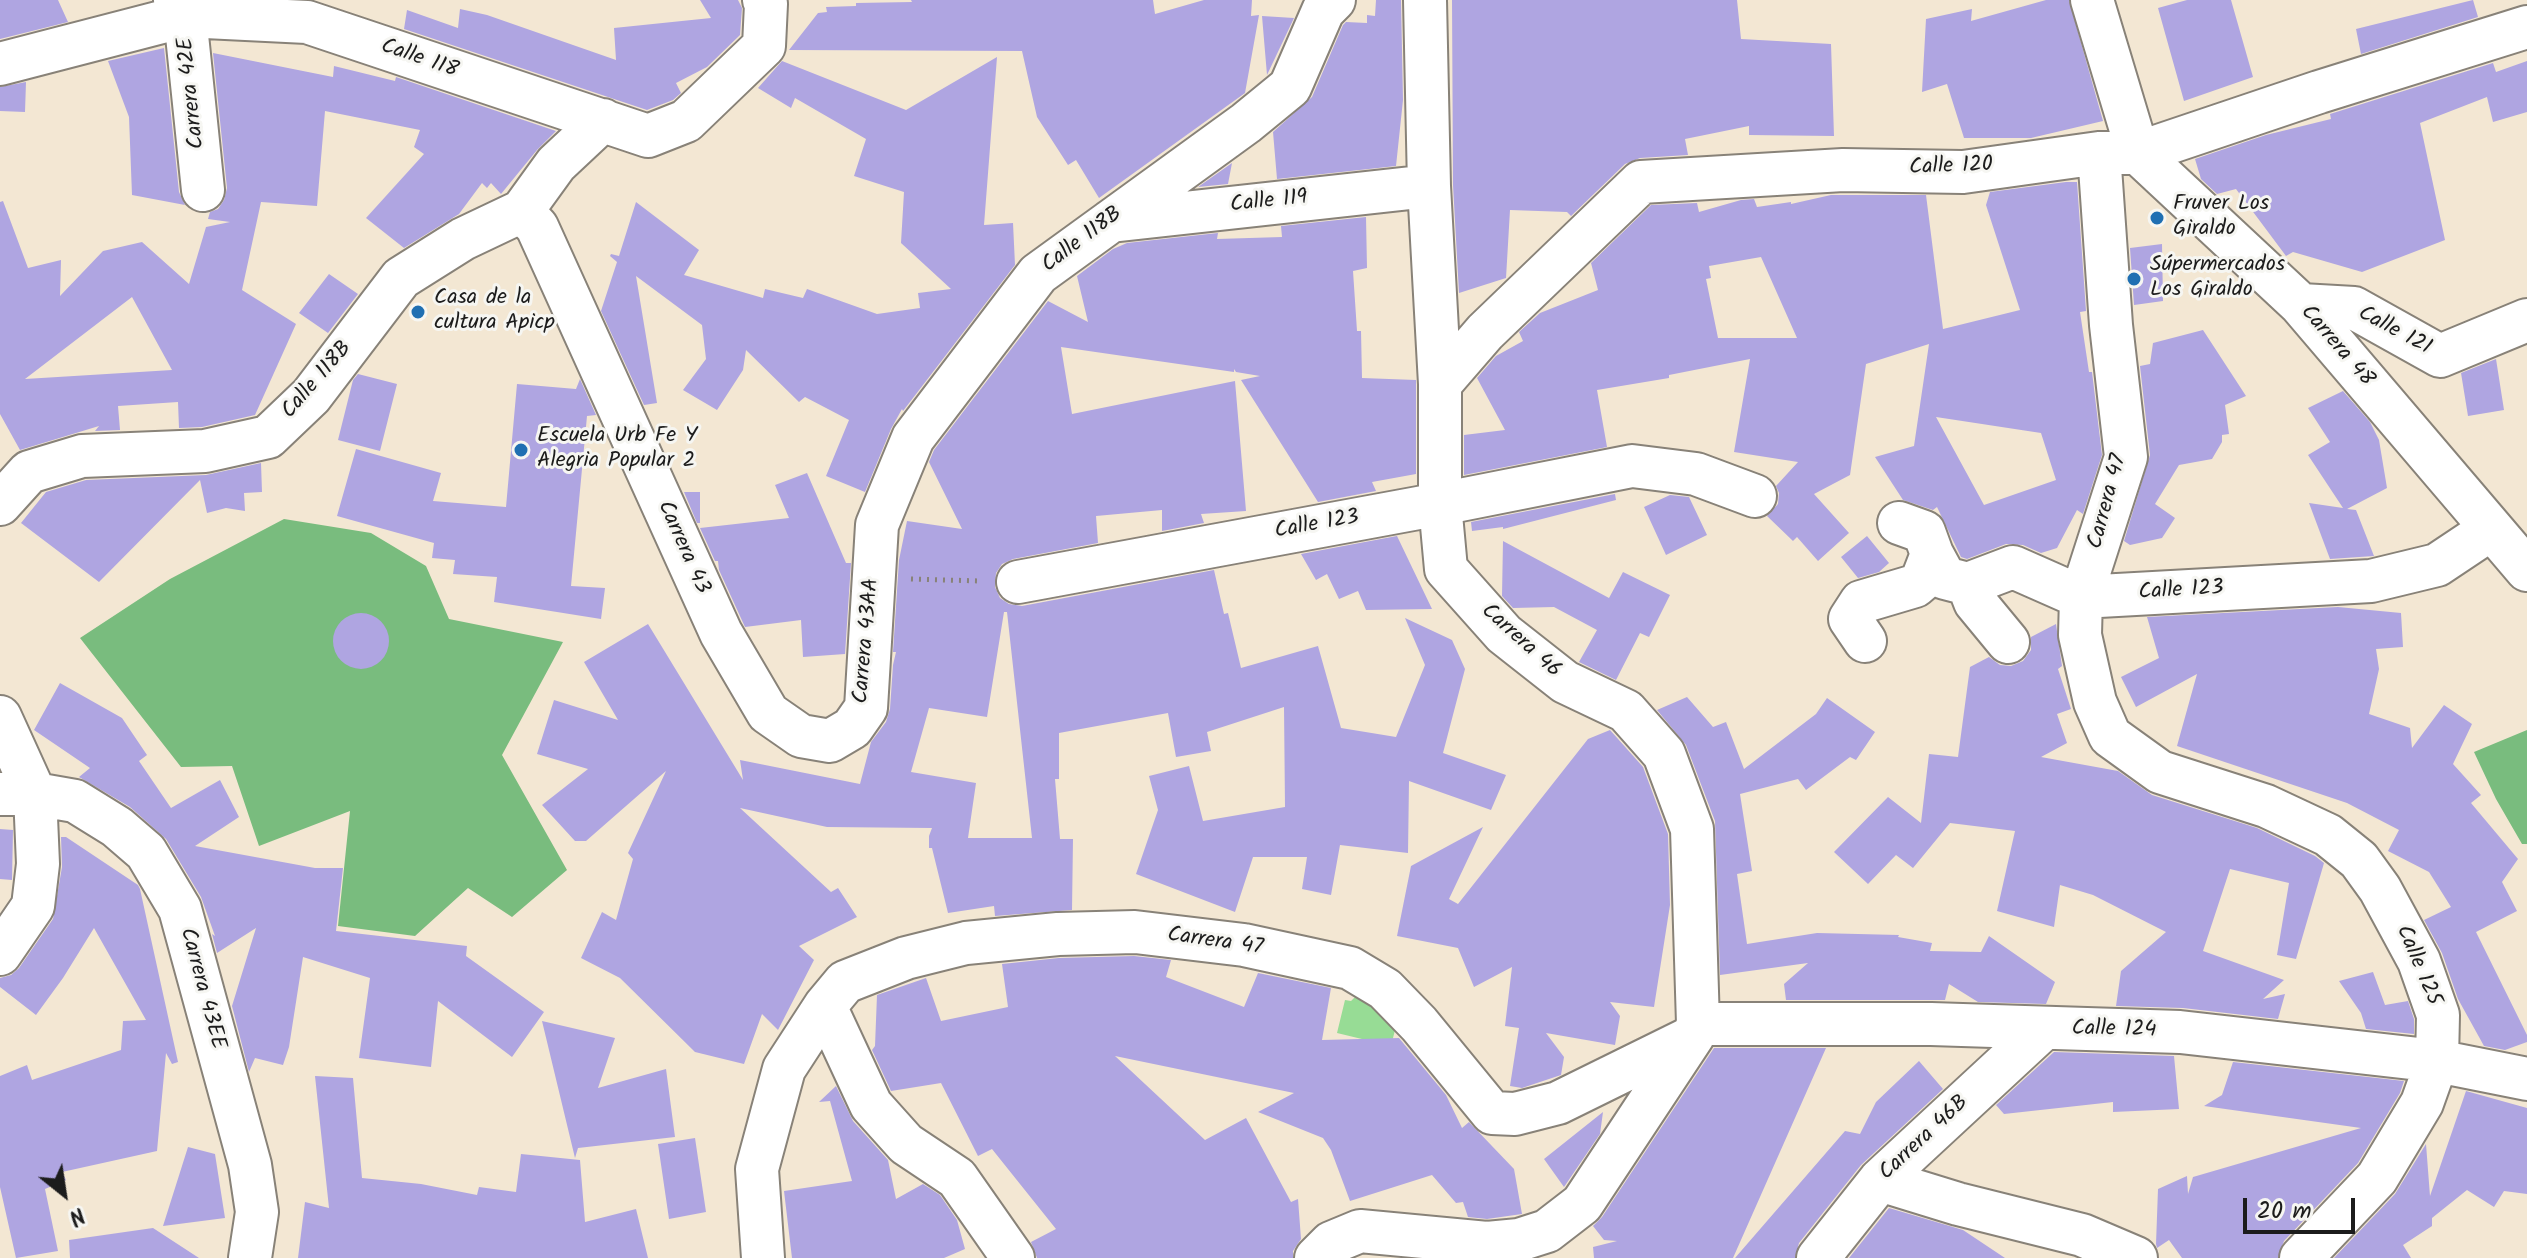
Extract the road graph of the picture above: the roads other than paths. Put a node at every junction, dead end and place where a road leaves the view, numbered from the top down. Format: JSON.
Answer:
{"nodes":[{"id":1,"x":1334,"y":0,"type":"edge"},
{"id":2,"x":1425,"y":0,"type":"edge"},
{"id":3,"x":2092,"y":0,"type":"edge"},
{"id":4,"x":2520,"y":0,"type":"edge"},
{"id":5,"x":765,"y":2,"type":"edge"},
{"id":6,"x":180,"y":8,"type":"edge"},
{"id":7,"x":2527,"y":18,"type":"edge"},
{"id":8,"x":2527,"y":27,"type":"edge"},
{"id":9,"x":0,"y":64,"type":"edge"},
{"id":10,"x":603,"y":120,"type":"junction"},
{"id":11,"x":2119,"y":153,"type":"junction"},
{"id":12,"x":1429,"y":186,"type":"junction"},
{"id":13,"x":203,"y":190,"type":"dead end"},
{"id":14,"x":522,"y":211,"type":"junction"},
{"id":15,"x":1110,"y":221,"type":"junction"},
{"id":16,"x":2301,"y":305,"type":"junction"},
{"id":17,"x":2527,"y":320,"type":"edge"},
{"id":18,"x":1440,"y":384,"type":"junction"},
{"id":19,"x":1755,"y":496,"type":"dead end"},
{"id":20,"x":0,"y":504,"type":"edge"},
{"id":21,"x":1440,"y":504,"type":"junction"},
{"id":22,"x":1899,"y":523,"type":"dead end"},
{"id":23,"x":877,"y":525,"type":"joint"},
{"id":24,"x":2491,"y":529,"type":"junction"},
{"id":25,"x":1932,"y":554,"type":"junction"},
{"id":26,"x":2527,"y":570,"type":"edge"},
{"id":27,"x":1018,"y":582,"type":"road end"},
{"id":28,"x":1968,"y":584,"type":"junction"},
{"id":29,"x":2081,"y":597,"type":"junction"},
{"id":30,"x":1865,"y":641,"type":"dead end"},
{"id":31,"x":2008,"y":642,"type":"dead end"},
{"id":32,"x":0,"y":717,"type":"edge"},
{"id":33,"x":830,"y":741,"type":"joint"},
{"id":34,"x":2160,"y":772,"type":"joint"},
{"id":35,"x":18,"y":794,"type":"edge"},
{"id":36,"x":0,"y":954,"type":"edge"},
{"id":37,"x":825,"y":1006,"type":"junction"},
{"id":38,"x":2043,"y":1029,"type":"junction"},
{"id":39,"x":1695,"y":1030,"type":"junction"},
{"id":40,"x":2437,"y":1061,"type":"junction"},
{"id":41,"x":2527,"y":1079,"type":"edge"},
{"id":42,"x":1558,"y":1103,"type":"joint"},
{"id":43,"x":1880,"y":1180,"type":"junction"},
{"id":44,"x":250,"y":1258,"type":"edge"},
{"id":45,"x":763,"y":1258,"type":"edge"},
{"id":46,"x":1013,"y":1258,"type":"edge"},
{"id":47,"x":1316,"y":1258,"type":"edge"},
{"id":48,"x":1818,"y":1258,"type":"edge"},
{"id":49,"x":2136,"y":1258,"type":"edge"},
{"id":50,"x":2301,"y":1258,"type":"edge"}],
"edges":[{"from":1,"to":15,"type":"street","name":"Calle 118B"},
{"from":2,"to":12,"type":"street","name":"Carrera 46"},
{"from":3,"to":11,"type":"street"},
{"from":4,"to":7,"type":"street"},
{"from":5,"to":10,"type":"street","name":"Calle 118"},
{"from":6,"to":9,"type":"street","name":"Calle 118"},
{"from":6,"to":10,"type":"street","name":"Calle 118"},
{"from":6,"to":13,"type":"street","name":"Carrera 42E"},
{"from":8,"to":11,"type":"street","name":"Calle 120"},
{"from":10,"to":14,"type":"street"},
{"from":11,"to":16,"type":"street","name":"Carrera 48"},
{"from":11,"to":18,"type":"street","name":"Calle 120"},
{"from":11,"to":29,"type":"street","name":"Carrera 47"},
{"from":12,"to":15,"type":"street","name":"Calle 119"},
{"from":12,"to":18,"type":"street","name":"Carrera 46"},
{"from":14,"to":20,"type":"street","name":"Calle 118B"},
{"from":14,"to":33,"type":"street","name":"Carrera 43"},
{"from":15,"to":23,"type":"street","name":"Calle 118B"},
{"from":16,"to":17,"type":"street","name":"Calle 121"},
{"from":16,"to":24,"type":"street","name":"Carrera 48"},
{"from":18,"to":21,"type":"street","name":"Carrera 46"},
{"from":19,"to":21,"type":"street","name":"Calle 123"},
{"from":21,"to":27,"type":"street","name":"Calle 123"},
{"from":21,"to":39,"type":"street","name":"Carrera 46"},
{"from":22,"to":25,"type":"street"},
{"from":23,"to":33,"type":"street","name":"Carrera 43AA"},
{"from":24,"to":26,"type":"street","name":"Carrera 48"},
{"from":24,"to":29,"type":"street","name":"Calle 123"},
{"from":25,"to":28,"type":"street"},
{"from":25,"to":30,"type":"street"},
{"from":28,"to":29,"type":"street","name":"Calle 123"},
{"from":28,"to":31,"type":"street"},
{"from":29,"to":34,"type":"street","name":"Carrera 47"},
{"from":32,"to":35,"type":"street"},
{"from":34,"to":40,"type":"street","name":"Calle 125"},
{"from":35,"to":36,"type":"street"},
{"from":35,"to":44,"type":"street","name":"Carrera 43EE"},
{"from":37,"to":42,"type":"street","name":"Carrera 47"},
{"from":37,"to":45,"type":"street"},
{"from":37,"to":46,"type":"street"},
{"from":38,"to":39,"type":"street","name":"Calle 124"},
{"from":38,"to":40,"type":"street","name":"Calle 124"},
{"from":38,"to":43,"type":"street","name":"Carrera 46B"},
{"from":39,"to":42,"type":"street","name":"Calle 124"},
{"from":39,"to":47,"type":"street"},
{"from":40,"to":41,"type":"street","name":"Calle 124"},
{"from":40,"to":50,"type":"street","name":"Calle 125"},
{"from":43,"to":48,"type":"street","name":"Carrera 46B"},
{"from":43,"to":49,"type":"street"}]}
